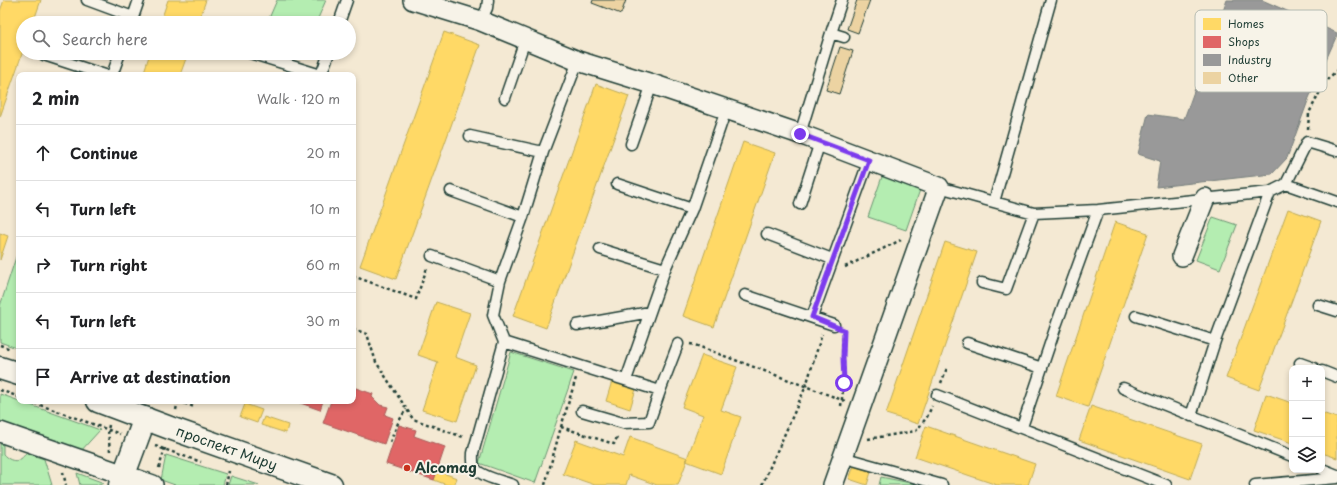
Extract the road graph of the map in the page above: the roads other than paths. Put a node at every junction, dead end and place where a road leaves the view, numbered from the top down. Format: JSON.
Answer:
{"nodes":[{"id":1,"x":87,"y":0,"type":"edge"},
{"id":2,"x":139,"y":0,"type":"edge"},
{"id":3,"x":347,"y":0,"type":"edge"},
{"id":4,"x":413,"y":0,"type":"edge"},
{"id":5,"x":488,"y":0,"type":"edge"},
{"id":6,"x":842,"y":0,"type":"edge"},
{"id":7,"x":1051,"y":0,"type":"edge"},
{"id":8,"x":123,"y":16,"type":"edge"},
{"id":9,"x":133,"y":16,"type":"edge"},
{"id":10,"x":341,"y":16,"type":"edge"},
{"id":11,"x":481,"y":21,"type":"junction"},
{"id":12,"x":831,"y":33,"type":"junction"},
{"id":13,"x":844,"y":37,"type":"dead end"},
{"id":14,"x":525,"y":40,"type":"junction"},
{"id":15,"x":59,"y":60,"type":"edge"},
{"id":16,"x":117,"y":60,"type":"edge"},
{"id":17,"x":273,"y":60,"type":"edge"},
{"id":18,"x":326,"y":60,"type":"edge"},
{"id":19,"x":578,"y":61,"type":"junction"},
{"id":20,"x":96,"y":72,"type":"edge"},
{"id":21,"x":113,"y":72,"type":"edge"},
{"id":22,"x":311,"y":72,"type":"edge"},
{"id":23,"x":322,"y":72,"type":"edge"},
{"id":24,"x":652,"y":84,"type":"junction"},
{"id":25,"x":506,"y":98,"type":"dead end"},
{"id":26,"x":726,"y":110,"type":"junction"},
{"id":27,"x":800,"y":134,"type":"junction"},
{"id":28,"x":470,"y":136,"type":"dead end"},
{"id":29,"x":820,"y":142,"type":"junction"},
{"id":30,"x":631,"y":144,"type":"dead end"},
{"id":31,"x":1337,"y":151,"type":"edge"},
{"id":32,"x":544,"y":152,"type":"junction"},
{"id":33,"x":869,"y":160,"type":"junction"},
{"id":34,"x":617,"y":184,"type":"dead end"},
{"id":35,"x":1286,"y":184,"type":"junction"},
{"id":36,"x":939,"y":187,"type":"junction"},
{"id":37,"x":451,"y":191,"type":"dead end"},
{"id":38,"x":1270,"y":192,"type":"junction"},
{"id":39,"x":1205,"y":198,"type":"junction"},
{"id":40,"x":994,"y":202,"type":"junction"},
{"id":41,"x":1337,"y":202,"type":"edge"},
{"id":42,"x":800,"y":204,"type":"dead end"},
{"id":43,"x":692,"y":209,"type":"junction"},
{"id":44,"x":1098,"y":210,"type":"junction"},
{"id":45,"x":1034,"y":213,"type":"junction"},
{"id":46,"x":523,"y":217,"type":"junction"},
{"id":47,"x":767,"y":234,"type":"dead end"},
{"id":48,"x":600,"y":248,"type":"dead end"},
{"id":49,"x":432,"y":256,"type":"road end"},
{"id":50,"x":1182,"y":256,"type":"dead end"},
{"id":51,"x":832,"y":260,"type":"junction"},
{"id":52,"x":665,"y":269,"type":"junction"},
{"id":53,"x":500,"y":281,"type":"junction"},
{"id":54,"x":982,"y":283,"type":"dead end"},
{"id":55,"x":745,"y":295,"type":"dead end"},
{"id":56,"x":1318,"y":305,"type":"dead end"},
{"id":57,"x":1337,"y":311,"type":"edge"},
{"id":58,"x":650,"y":312,"type":"junction"},
{"id":59,"x":1136,"y":316,"type":"dead end"},
{"id":60,"x":812,"y":317,"type":"junction"},
{"id":61,"x":830,"y":324,"type":"road end"},
{"id":62,"x":577,"y":325,"type":"dead end"},
{"id":63,"x":1215,"y":341,"type":"junction"},
{"id":64,"x":504,"y":342,"type":"junction"},
{"id":65,"x":967,"y":343,"type":"dead end"},
{"id":66,"x":678,"y":344,"type":"road end"},
{"id":67,"x":1300,"y":363,"type":"dead end"},
{"id":68,"x":1306,"y":365,"type":"edge"},
{"id":69,"x":0,"y":368,"type":"edge"},
{"id":70,"x":1042,"y":368,"type":"junction"},
{"id":71,"x":1325,"y":372,"type":"edge"},
{"id":72,"x":16,"y":373,"type":"edge"},
{"id":73,"x":1337,"y":377,"type":"edge"},
{"id":74,"x":626,"y":380,"type":"junction"},
{"id":75,"x":1123,"y":388,"type":"dead end"},
{"id":76,"x":660,"y":391,"type":"junction"},
{"id":77,"x":937,"y":395,"type":"road end"},
{"id":78,"x":106,"y":404,"type":"edge"},
{"id":79,"x":582,"y":411,"type":"dead end"},
{"id":80,"x":1191,"y":416,"type":"junction"},
{"id":81,"x":145,"y":418,"type":"junction"},
{"id":82,"x":1022,"y":427,"type":"junction"},
{"id":83,"x":0,"y":432,"type":"edge"},
{"id":84,"x":1289,"y":455,"type":"edge"},
{"id":85,"x":848,"y":459,"type":"junction"},
{"id":86,"x":1325,"y":470,"type":"edge"},
{"id":87,"x":1337,"y":475,"type":"edge"},
{"id":88,"x":127,"y":478,"type":"edge"},
{"id":89,"x":1337,"y":478,"type":"edge"},
{"id":90,"x":331,"y":485,"type":"edge"},
{"id":91,"x":513,"y":485,"type":"edge"},
{"id":92,"x":833,"y":485,"type":"edge"},
{"id":93,"x":942,"y":485,"type":"edge"},
{"id":94,"x":1166,"y":485,"type":"edge"},
{"id":95,"x":1255,"y":485,"type":"edge"}],
"edges":[{"from":1,"to":8,"type":"lane"},
{"from":2,"to":9,"type":"lane"},
{"from":3,"to":10,"type":"lane"},
{"from":4,"to":11,"type":"street"},
{"from":5,"to":11,"type":"lane"},
{"from":6,"to":12,"type":"lane"},
{"from":7,"to":40,"type":"lane"},
{"from":11,"to":14,"type":"street"},
{"from":12,"to":13,"type":"lane"},
{"from":12,"to":27,"type":"lane"},
{"from":14,"to":19,"type":"street"},
{"from":14,"to":25,"type":"lane"},
{"from":15,"to":20,"type":"lane"},
{"from":16,"to":21,"type":"lane"},
{"from":17,"to":22,"type":"lane"},
{"from":18,"to":23,"type":"lane"},
{"from":19,"to":24,"type":"street"},
{"from":19,"to":32,"type":"lane"},
{"from":24,"to":26,"type":"street"},
{"from":24,"to":30,"type":"lane"},
{"from":26,"to":27,"type":"street"},
{"from":26,"to":43,"type":"lane"},
{"from":27,"to":29,"type":"street"},
{"from":28,"to":32,"type":"lane"},
{"from":29,"to":33,"type":"street"},
{"from":29,"to":42,"type":"lane"},
{"from":31,"to":35,"type":"lane"},
{"from":32,"to":46,"type":"lane"},
{"from":33,"to":36,"type":"street"},
{"from":33,"to":51,"type":"lane"},
{"from":34,"to":43,"type":"lane"},
{"from":35,"to":38,"type":"lane"},
{"from":35,"to":41,"type":"lane"},
{"from":36,"to":40,"type":"lane"},
{"from":36,"to":85,"type":"street"},
{"from":37,"to":46,"type":"lane"},
{"from":38,"to":39,"type":"lane"},
{"from":38,"to":63,"type":"lane"},
{"from":39,"to":44,"type":"lane"},
{"from":39,"to":50,"type":"street"},
{"from":40,"to":45,"type":"lane"},
{"from":43,"to":52,"type":"lane"},
{"from":44,"to":45,"type":"lane"},
{"from":44,"to":70,"type":"lane"},
{"from":45,"to":54,"type":"lane"},
{"from":46,"to":53,"type":"lane"},
{"from":47,"to":51,"type":"lane"},
{"from":48,"to":52,"type":"lane"},
{"from":49,"to":53,"type":"lane"},
{"from":51,"to":60,"type":"lane"},
{"from":52,"to":58,"type":"lane"},
{"from":53,"to":64,"type":"lane"},
{"from":55,"to":60,"type":"lane"},
{"from":56,"to":57,"type":"lane"},
{"from":58,"to":62,"type":"lane"},
{"from":58,"to":74,"type":"lane"},
{"from":59,"to":63,"type":"lane"},
{"from":60,"to":61,"type":"lane"},
{"from":63,"to":80,"type":"lane"},
{"from":64,"to":74,"type":"lane"},
{"from":64,"to":91,"type":"lane"},
{"from":65,"to":70,"type":"lane"},
{"from":66,"to":76,"type":"lane"},
{"from":67,"to":68,"type":"lane"},
{"from":69,"to":72,"type":"street"},
{"from":70,"to":82,"type":"lane"},
{"from":71,"to":73,"type":"lane"},
{"from":74,"to":76,"type":"lane"},
{"from":75,"to":80,"type":"lane"},
{"from":76,"to":79,"type":"lane"},
{"from":77,"to":82,"type":"lane"},
{"from":78,"to":81,"type":"street","name":"проспект Миру"},
{"from":80,"to":84,"type":"lane"},
{"from":81,"to":88,"type":"street"},
{"from":81,"to":90,"type":"street","name":"проспект Миру"},
{"from":82,"to":94,"type":"lane"},
{"from":83,"to":88,"type":"street"},
{"from":85,"to":92,"type":"street"},
{"from":85,"to":93,"type":"lane"},
{"from":86,"to":87,"type":"lane"},
{"from":89,"to":95,"type":"lane"}]}
